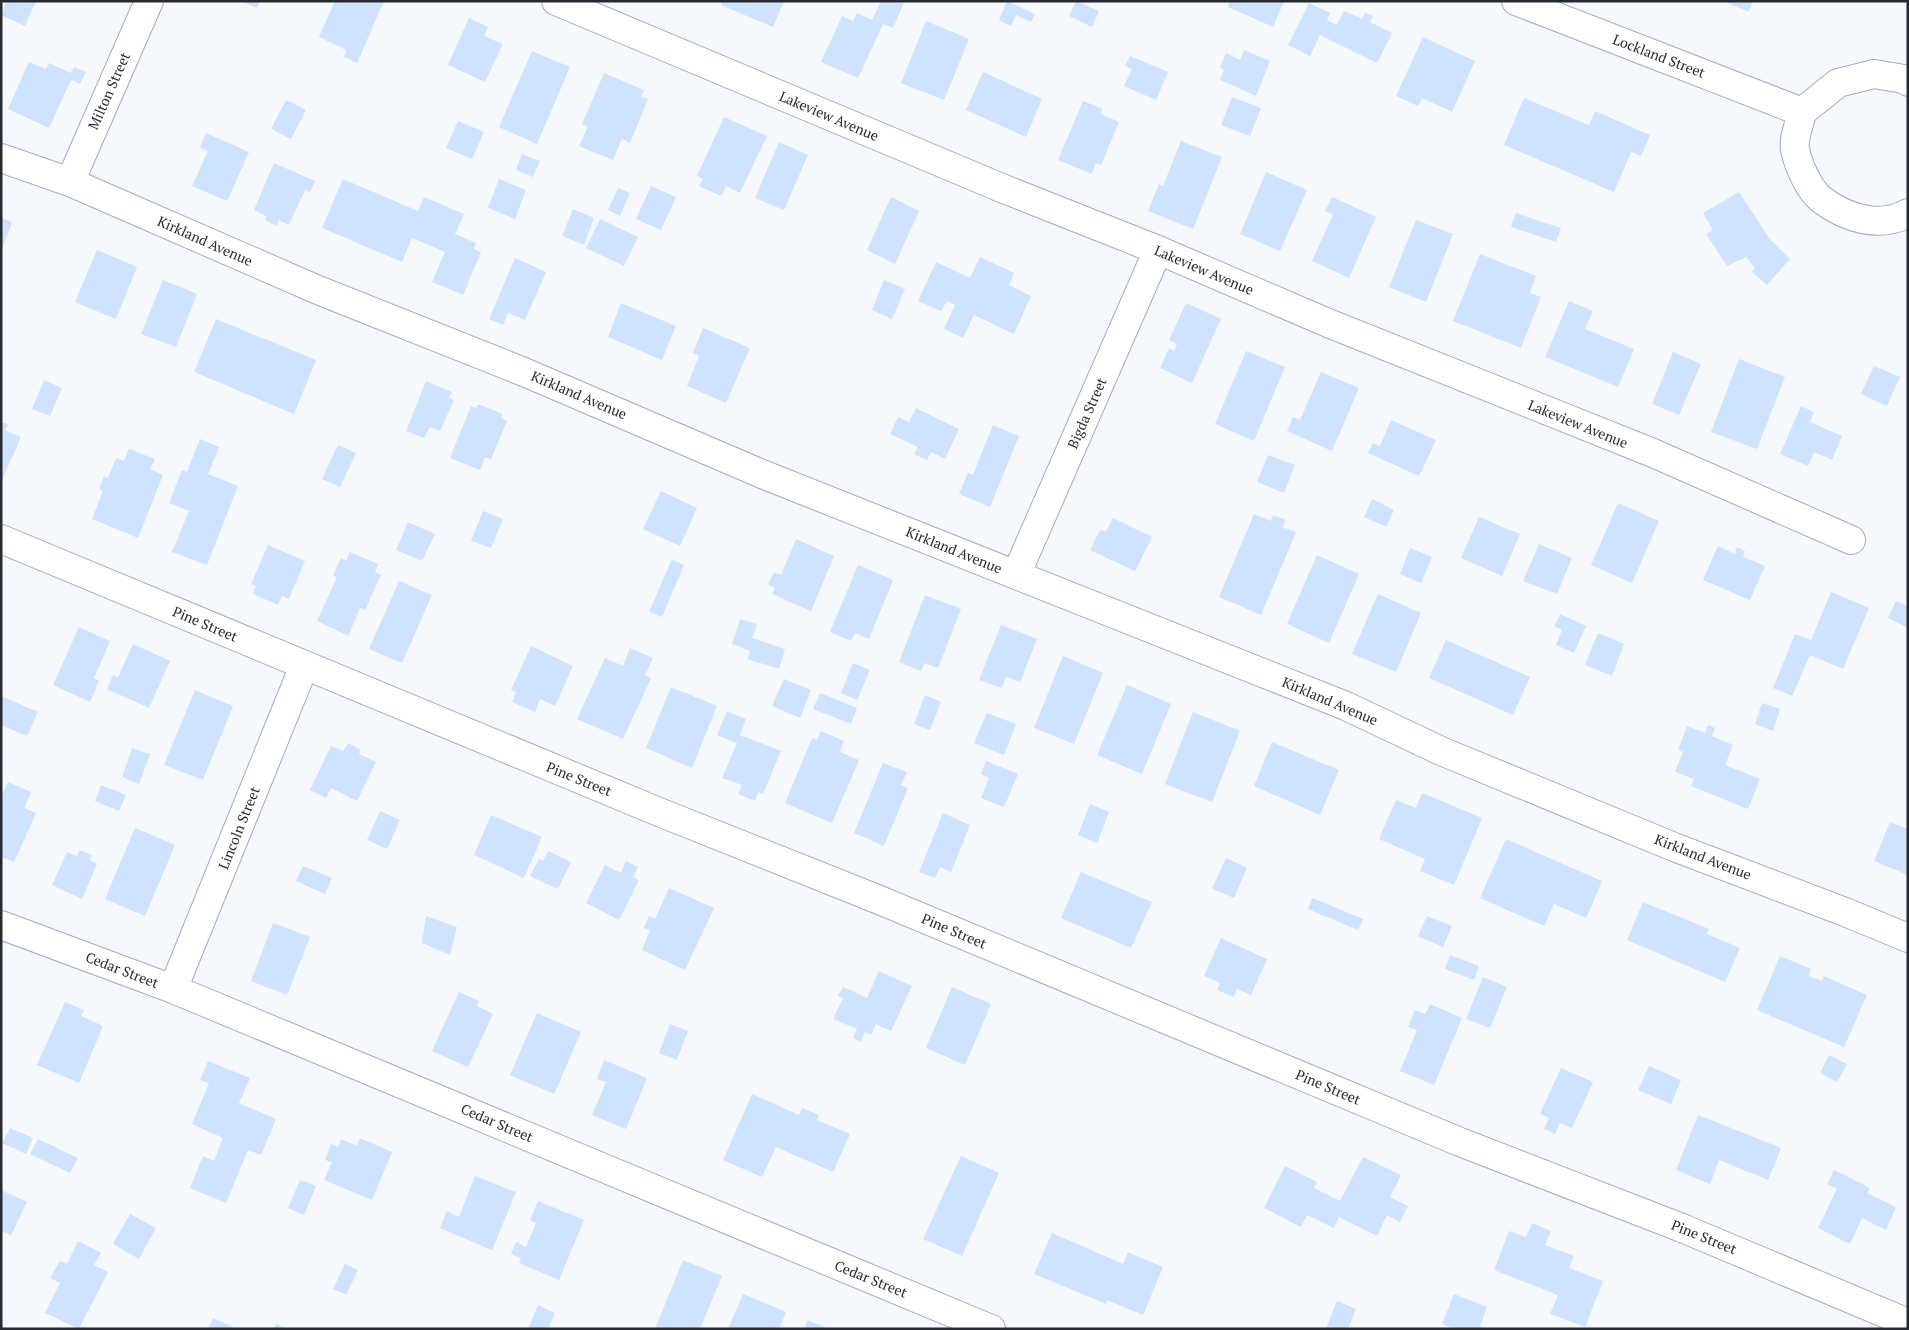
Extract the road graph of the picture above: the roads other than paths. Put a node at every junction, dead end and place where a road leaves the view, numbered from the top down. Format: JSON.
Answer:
{"nodes":[{"id":1,"x":149,"y":1,"type":"edge"},
{"id":2,"x":556,"y":1,"type":"edge"},
{"id":3,"x":1516,"y":1,"type":"edge"},
{"id":4,"x":1908,"y":82,"type":"edge"},
{"id":5,"x":1802,"y":112,"type":"junction"},
{"id":6,"x":1,"y":158,"type":"edge"},
{"id":7,"x":70,"y":182,"type":"junction"},
{"id":8,"x":1908,"y":213,"type":"edge"},
{"id":9,"x":1158,"y":250,"type":"junction"},
{"id":10,"x":1,"y":539,"type":"edge"},
{"id":11,"x":1851,"y":540,"type":"dead end"},
{"id":12,"x":1016,"y":575,"type":"junction"},
{"id":13,"x":304,"y":666,"type":"junction"},
{"id":14,"x":1,"y":925,"type":"edge"},
{"id":15,"x":1908,"y":938,"type":"edge"},
{"id":16,"x":173,"y":989,"type":"junction"},
{"id":17,"x":1908,"y":1323,"type":"edge"},
{"id":18,"x":991,"y":1329,"type":"edge"}],
"edges":[{"from":1,"to":7,"type":"street","name":"Milton Street"},
{"from":2,"to":9,"type":"street","name":"Lakeview Avenue"},
{"from":3,"to":5,"type":"street","name":"Lockland Street"},
{"from":4,"to":5,"type":"street"},
{"from":5,"to":8,"type":"street"},
{"from":6,"to":7,"type":"street","name":"Kirkland Avenue"},
{"from":7,"to":12,"type":"street","name":"Kirkland Avenue"},
{"from":9,"to":11,"type":"street","name":"Lakeview Avenue"},
{"from":9,"to":12,"type":"street","name":"Bigda Street"},
{"from":10,"to":13,"type":"street","name":"Pine Street"},
{"from":12,"to":15,"type":"street","name":"Kirkland Avenue"},
{"from":13,"to":16,"type":"street","name":"Lincoln Street"},
{"from":13,"to":17,"type":"street","name":"Pine Street"},
{"from":14,"to":16,"type":"street","name":"Cedar Street"},
{"from":16,"to":18,"type":"street","name":"Cedar Street"}]}
